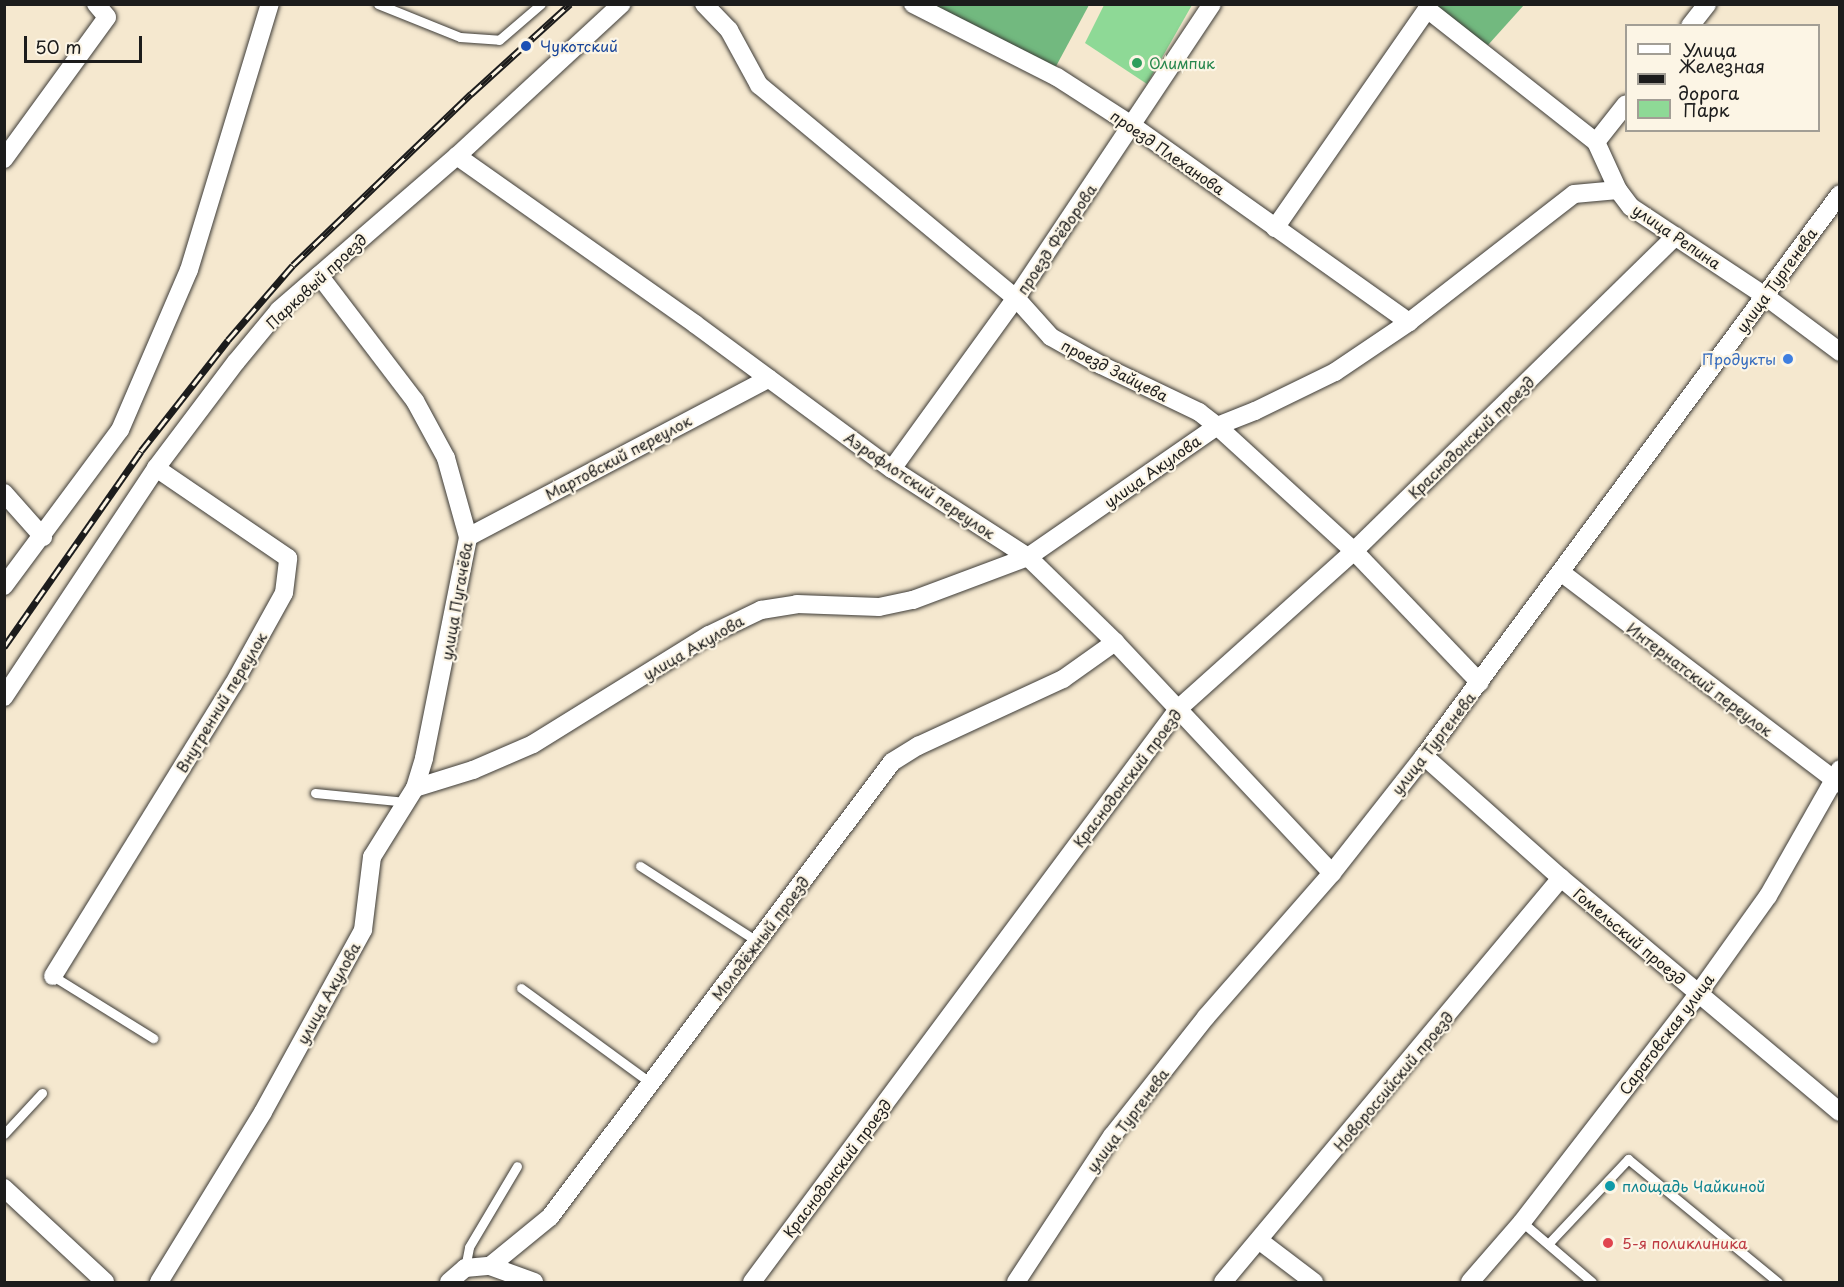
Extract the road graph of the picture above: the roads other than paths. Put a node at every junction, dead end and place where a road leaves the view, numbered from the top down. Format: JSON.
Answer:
{"nodes":[{"id":1,"x":96,"y":4,"type":"edge"},
{"id":2,"x":270,"y":4,"type":"edge"},
{"id":3,"x":378,"y":4,"type":"edge"},
{"id":4,"x":542,"y":4,"type":"edge"},
{"id":5,"x":622,"y":4,"type":"edge"},
{"id":6,"x":704,"y":4,"type":"edge"},
{"id":7,"x":913,"y":4,"type":"edge"},
{"id":8,"x":1212,"y":4,"type":"edge"},
{"id":9,"x":1707,"y":4,"type":"edge"},
{"id":10,"x":1692,"y":24,"type":"edge"},
{"id":11,"x":1625,"y":105,"type":"edge"},
{"id":12,"x":1132,"y":126,"type":"junction"},
{"id":13,"x":1596,"y":142,"type":"junction"},
{"id":14,"x":457,"y":156,"type":"junction"},
{"id":15,"x":4,"y":159,"type":"edge"},
{"id":16,"x":1617,"y":190,"type":"junction"},
{"id":17,"x":1839,"y":194,"type":"edge"},
{"id":18,"x":1275,"y":228,"type":"junction"},
{"id":19,"x":1676,"y":236,"type":"junction"},
{"id":20,"x":319,"y":275,"type":"junction"},
{"id":21,"x":1765,"y":296,"type":"junction"},
{"id":22,"x":1016,"y":298,"type":"junction"},
{"id":23,"x":1409,"y":322,"type":"junction"},
{"id":24,"x":1839,"y":352,"type":"edge"},
{"id":25,"x":770,"y":378,"type":"junction"},
{"id":26,"x":1218,"y":426,"type":"junction"},
{"id":27,"x":156,"y":468,"type":"junction"},
{"id":28,"x":892,"y":469,"type":"junction"},
{"id":29,"x":4,"y":493,"type":"edge"},
{"id":30,"x":43,"y":537,"type":"junction"},
{"id":31,"x":468,"y":537,"type":"junction"},
{"id":32,"x":1354,"y":551,"type":"junction"},
{"id":33,"x":1028,"y":557,"type":"junction"},
{"id":34,"x":1562,"y":573,"type":"junction"},
{"id":35,"x":4,"y":586,"type":"edge"},
{"id":36,"x":1115,"y":642,"type":"junction"},
{"id":37,"x":1480,"y":683,"type":"junction"},
{"id":38,"x":4,"y":697,"type":"edge"},
{"id":39,"x":1178,"y":709,"type":"junction"},
{"id":40,"x":1424,"y":756,"type":"junction"},
{"id":41,"x":1838,"y":778,"type":"edge"},
{"id":42,"x":315,"y":793,"type":"dead end"},
{"id":43,"x":410,"y":795,"type":"junction"},
{"id":44,"x":640,"y":866,"type":"dead end"},
{"id":45,"x":1332,"y":873,"type":"junction"},
{"id":46,"x":1561,"y":878,"type":"junction"},
{"id":47,"x":757,"y":941,"type":"junction"},
{"id":48,"x":53,"y":976,"type":"joint"},
{"id":49,"x":521,"y":988,"type":"dead end"},
{"id":50,"x":1698,"y":994,"type":"junction"},
{"id":51,"x":153,"y":1038,"type":"dead end"},
{"id":52,"x":651,"y":1083,"type":"junction"},
{"id":53,"x":42,"y":1093,"type":"dead end"},
{"id":54,"x":1839,"y":1112,"type":"edge"},
{"id":55,"x":4,"y":1134,"type":"edge"},
{"id":56,"x":517,"y":1166,"type":"dead end"},
{"id":57,"x":4,"y":1188,"type":"edge"},
{"id":58,"x":1522,"y":1222,"type":"junction"},
{"id":59,"x":1260,"y":1241,"type":"junction"},
{"id":60,"x":1548,"y":1245,"type":"junction"},
{"id":61,"x":490,"y":1266,"type":"junction"},
{"id":62,"x":465,"y":1268,"type":"junction"},
{"id":63,"x":105,"y":1282,"type":"edge"},
{"id":64,"x":159,"y":1282,"type":"edge"},
{"id":65,"x":449,"y":1282,"type":"edge"},
{"id":66,"x":534,"y":1282,"type":"edge"},
{"id":67,"x":752,"y":1282,"type":"edge"},
{"id":68,"x":1016,"y":1282,"type":"edge"},
{"id":69,"x":1223,"y":1282,"type":"edge"},
{"id":70,"x":1314,"y":1282,"type":"edge"},
{"id":71,"x":1470,"y":1282,"type":"edge"},
{"id":72,"x":1592,"y":1282,"type":"edge"},
{"id":73,"x":1778,"y":1282,"type":"edge"}],
"edges":[{"from":1,"to":15,"type":"street"},
{"from":2,"to":30,"type":"street"},
{"from":3,"to":4,"type":"lane"},
{"from":5,"to":14,"type":"street","name":"Парковый проезд"},
{"from":6,"to":22,"type":"street","name":"проезд Зайцева"},
{"from":7,"to":12,"type":"street","name":"проезд Плеханова"},
{"from":8,"to":12,"type":"street","name":"проезд Фёдорова"},
{"from":9,"to":10,"type":"street"},
{"from":11,"to":13,"type":"street"},
{"from":12,"to":18,"type":"street","name":"проезд Плеханова"},
{"from":12,"to":22,"type":"street","name":"проезд Фёдорова"},
{"from":13,"to":16,"type":"street","name":"улица Репина"},
{"from":13,"to":18,"type":"street","name":"улица Репина"},
{"from":14,"to":20,"type":"street","name":"Парковый проезд"},
{"from":14,"to":25,"type":"street","name":"Аэрофлотский переулок"},
{"from":16,"to":19,"type":"street","name":"улица Репина"},
{"from":16,"to":23,"type":"street","name":"улица Акулова"},
{"from":17,"to":21,"type":"street","name":"улица Тургенева"},
{"from":18,"to":23,"type":"street","name":"проезд Плеханова"},
{"from":19,"to":21,"type":"street","name":"улица Репина"},
{"from":19,"to":32,"type":"street","name":"Краснодонский проезд"},
{"from":20,"to":27,"type":"street","name":"Парковый проезд"},
{"from":20,"to":31,"type":"street","name":"улица Пугачёва"},
{"from":21,"to":24,"type":"street","name":"улица Репина"},
{"from":21,"to":34,"type":"street","name":"улица Тургенева"},
{"from":22,"to":26,"type":"street","name":"проезд Зайцева"},
{"from":22,"to":28,"type":"street","name":"проезд Фёдорова"},
{"from":23,"to":26,"type":"street","name":"улица Акулова"},
{"from":25,"to":28,"type":"street","name":"Аэрофлотский переулок"},
{"from":25,"to":31,"type":"street","name":"Мартовский переулок"},
{"from":26,"to":32,"type":"street","name":"проезд Зайцева"},
{"from":26,"to":33,"type":"street","name":"улица Акулова"},
{"from":27,"to":38,"type":"street","name":"Парковый проезд"},
{"from":27,"to":48,"type":"street","name":"Внутренний переулок"},
{"from":28,"to":33,"type":"street","name":"Аэрофлотский переулок"},
{"from":29,"to":30,"type":"street"},
{"from":30,"to":35,"type":"street"},
{"from":31,"to":43,"type":"street","name":"улица Пугачёва"},
{"from":32,"to":37,"type":"street","name":"проезд Зайцева"},
{"from":32,"to":39,"type":"street","name":"Краснодонский проезд"},
{"from":33,"to":36,"type":"street","name":"Аэрофлотский переулок"},
{"from":33,"to":43,"type":"street","name":"улица Акулова"},
{"from":34,"to":37,"type":"street","name":"улица Тургенева"},
{"from":34,"to":41,"type":"street","name":"Интернатский переулок"},
{"from":36,"to":39,"type":"street","name":"Аэрофлотский переулок"},
{"from":36,"to":47,"type":"street","name":"Молодёжный проезд"},
{"from":37,"to":40,"type":"street","name":"улица Тургенева"},
{"from":39,"to":45,"type":"street","name":"Аэрофлотский переулок"},
{"from":39,"to":67,"type":"street","name":"Краснодонский проезд"},
{"from":40,"to":45,"type":"street","name":"улица Тургенева"},
{"from":40,"to":46,"type":"street","name":"Гомельский проезд"},
{"from":41,"to":50,"type":"street","name":"Саратовская улица"},
{"from":42,"to":43,"type":"lane"},
{"from":43,"to":64,"type":"street","name":"улица Акулова"},
{"from":44,"to":47,"type":"lane"},
{"from":45,"to":68,"type":"street","name":"улица Тургенева"},
{"from":46,"to":50,"type":"street","name":"Гомельский проезд"},
{"from":46,"to":59,"type":"street","name":"Новороссийский проезд"},
{"from":47,"to":52,"type":"street","name":"Молодёжный проезд"},
{"from":48,"to":51,"type":"lane"},
{"from":49,"to":52,"type":"lane"},
{"from":50,"to":54,"type":"street","name":"Гомельский проезд"},
{"from":50,"to":58,"type":"street","name":"Саратовская улица"},
{"from":52,"to":61,"type":"street","name":"Молодёжный проезд"},
{"from":53,"to":55,"type":"lane"},
{"from":56,"to":62,"type":"lane"},
{"from":57,"to":63,"type":"street"},
{"from":58,"to":60,"type":"lane"},
{"from":58,"to":71,"type":"street","name":"Саратовская улица"},
{"from":59,"to":69,"type":"street","name":"Новороссийский проезд"},
{"from":59,"to":70,"type":"street"},
{"from":60,"to":72,"type":"lane"},
{"from":60,"to":73,"type":"lane"},
{"from":61,"to":62,"type":"street"},
{"from":61,"to":66,"type":"street"},
{"from":62,"to":65,"type":"street"}]}
